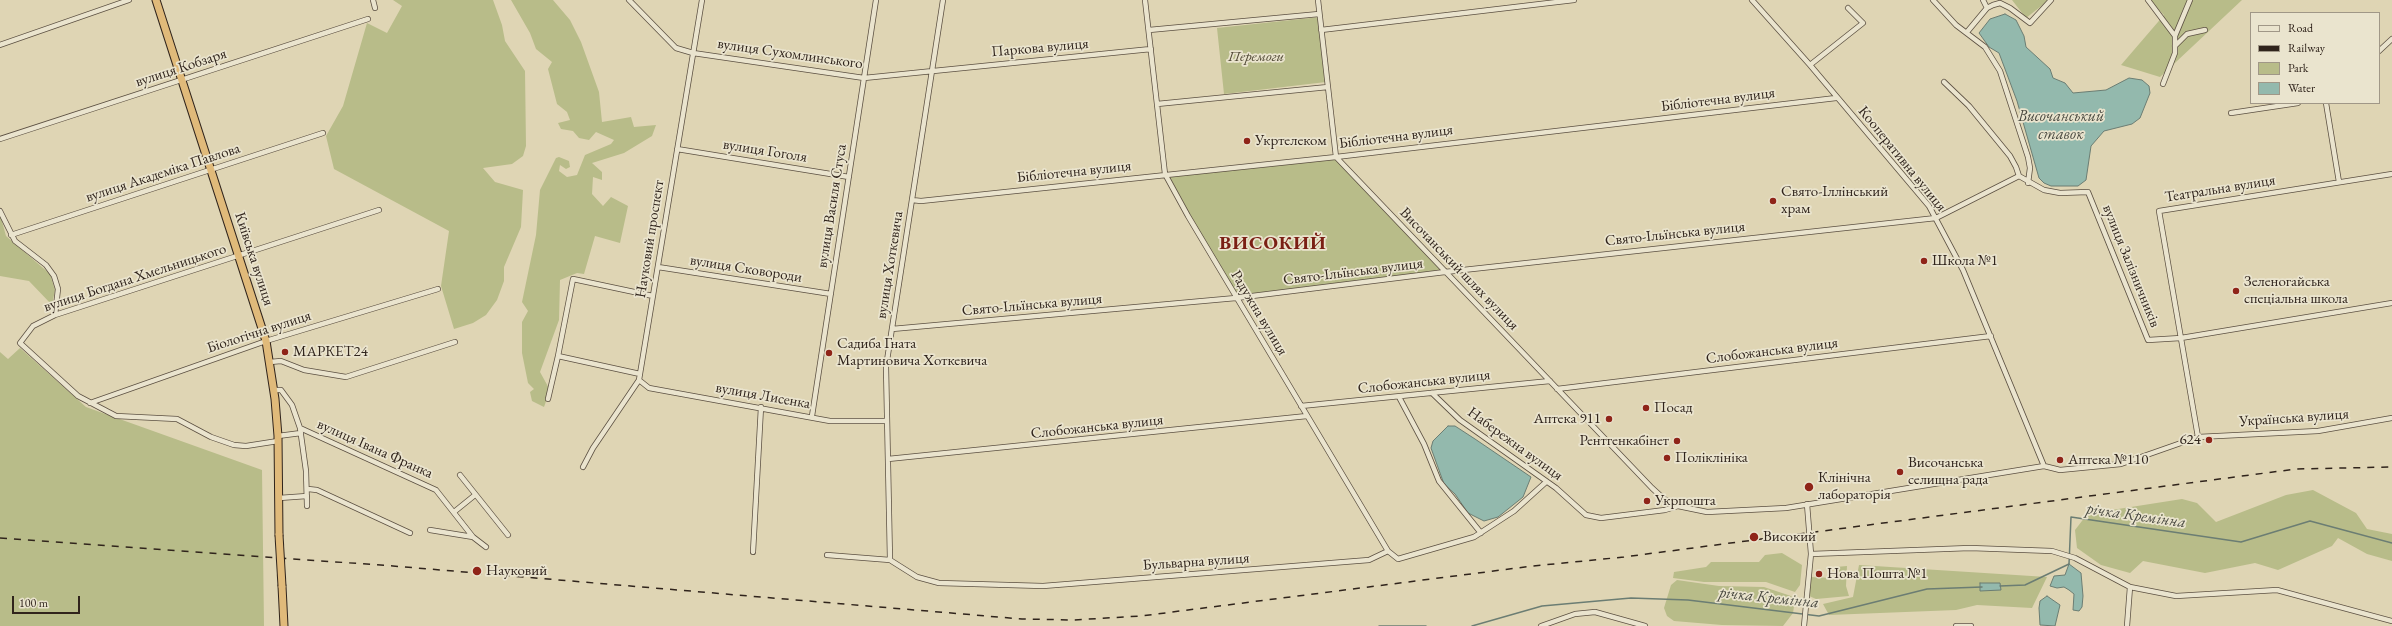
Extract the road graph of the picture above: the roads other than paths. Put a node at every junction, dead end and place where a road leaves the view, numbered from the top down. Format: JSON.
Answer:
{"nodes":[{"id":1,"x":128,"y":0,"type":"edge"},
{"id":2,"x":156,"y":0,"type":"edge"},
{"id":3,"x":373,"y":0,"type":"edge"},
{"id":4,"x":629,"y":0,"type":"edge"},
{"id":5,"x":702,"y":0,"type":"edge"},
{"id":6,"x":876,"y":0,"type":"edge"},
{"id":7,"x":943,"y":0,"type":"edge"},
{"id":8,"x":1145,"y":0,"type":"edge"},
{"id":9,"x":1318,"y":0,"type":"edge"},
{"id":10,"x":1574,"y":0,"type":"edge"},
{"id":11,"x":1752,"y":0,"type":"edge"},
{"id":12,"x":1933,"y":0,"type":"edge"},
{"id":13,"x":1983,"y":0,"type":"edge"},
{"id":14,"x":2051,"y":0,"type":"edge"},
{"id":15,"x":2148,"y":0,"type":"edge"},
{"id":16,"x":2190,"y":0,"type":"edge"},
{"id":17,"x":375,"y":8,"type":"dead end"},
{"id":18,"x":1848,"y":8,"type":"dead end"},
{"id":19,"x":1986,"y":8,"type":"junction"},
{"id":20,"x":1319,"y":14,"type":"junction"},
{"id":21,"x":368,"y":19,"type":"dead end"},
{"id":22,"x":1149,"y":30,"type":"junction"},
{"id":23,"x":1321,"y":30,"type":"junction"},
{"id":24,"x":2205,"y":30,"type":"dead end"},
{"id":25,"x":1967,"y":32,"type":"junction"},
{"id":26,"x":2174,"y":36,"type":"junction"},
{"id":27,"x":2392,"y":39,"type":"edge"},
{"id":28,"x":0,"y":46,"type":"edge"},
{"id":29,"x":2175,"y":46,"type":"junction"},
{"id":30,"x":1151,"y":49,"type":"junction"},
{"id":31,"x":2380,"y":50,"type":"edge"},
{"id":32,"x":693,"y":53,"type":"junction"},
{"id":33,"x":1810,"y":65,"type":"junction"},
{"id":34,"x":932,"y":70,"type":"junction"},
{"id":35,"x":864,"y":78,"type":"junction"},
{"id":36,"x":182,"y":80,"type":"junction"},
{"id":37,"x":1944,"y":82,"type":"dead end"},
{"id":38,"x":2162,"y":84,"type":"dead end"},
{"id":39,"x":1328,"y":87,"type":"junction"},
{"id":40,"x":1836,"y":98,"type":"junction"},
{"id":41,"x":1157,"y":104,"type":"junction"},
{"id":42,"x":2291,"y":104,"type":"edge"},
{"id":43,"x":2326,"y":104,"type":"edge"},
{"id":44,"x":2231,"y":113,"type":"dead end"},
{"id":45,"x":323,"y":133,"type":"dead end"},
{"id":46,"x":0,"y":139,"type":"edge"},
{"id":47,"x":677,"y":149,"type":"junction"},
{"id":48,"x":1336,"y":157,"type":"junction"},
{"id":49,"x":211,"y":169,"type":"junction"},
{"id":50,"x":1165,"y":174,"type":"junction"},
{"id":51,"x":2392,"y":174,"type":"edge"},
{"id":52,"x":2019,"y":176,"type":"junction"},
{"id":53,"x":849,"y":177,"type":"junction"},
{"id":54,"x":2028,"y":182,"type":"junction"},
{"id":55,"x":2339,"y":182,"type":"junction"},
{"id":56,"x":912,"y":200,"type":"junction"},
{"id":57,"x":379,"y":210,"type":"dead end"},
{"id":58,"x":0,"y":212,"type":"edge"},
{"id":59,"x":1936,"y":218,"type":"junction"},
{"id":60,"x":11,"y":235,"type":"junction"},
{"id":61,"x":239,"y":257,"type":"junction"},
{"id":62,"x":658,"y":267,"type":"junction"},
{"id":63,"x":1446,"y":272,"type":"junction"},
{"id":64,"x":438,"y":289,"type":"dead end"},
{"id":65,"x":831,"y":294,"type":"junction"},
{"id":66,"x":653,"y":296,"type":"junction"},
{"id":67,"x":1236,"y":298,"type":"junction"},
{"id":68,"x":2392,"y":303,"type":"edge"},
{"id":69,"x":55,"y":314,"type":"junction"},
{"id":70,"x":892,"y":329,"type":"junction"},
{"id":71,"x":1991,"y":336,"type":"junction"},
{"id":72,"x":2181,"y":338,"type":"junction"},
{"id":73,"x":266,"y":341,"type":"junction"},
{"id":74,"x":455,"y":342,"type":"dead end"},
{"id":75,"x":558,"y":356,"type":"junction"},
{"id":76,"x":270,"y":362,"type":"junction"},
{"id":77,"x":640,"y":374,"type":"junction"},
{"id":78,"x":639,"y":380,"type":"junction"},
{"id":79,"x":1550,"y":381,"type":"junction"},
{"id":80,"x":1557,"y":389,"type":"junction"},
{"id":81,"x":274,"y":390,"type":"junction"},
{"id":82,"x":1432,"y":393,"type":"junction"},
{"id":83,"x":1398,"y":396,"type":"junction"},
{"id":84,"x":548,"y":399,"type":"dead end"},
{"id":85,"x":90,"y":403,"type":"junction"},
{"id":86,"x":1301,"y":406,"type":"junction"},
{"id":87,"x":761,"y":407,"type":"junction"},
{"id":88,"x":812,"y":416,"type":"junction"},
{"id":89,"x":1307,"y":416,"type":"junction"},
{"id":90,"x":2392,"y":418,"type":"edge"},
{"id":91,"x":887,"y":421,"type":"junction"},
{"id":92,"x":301,"y":431,"type":"junction"},
{"id":93,"x":2198,"y":436,"type":"junction"},
{"id":94,"x":278,"y":438,"type":"junction"},
{"id":95,"x":888,"y":459,"type":"junction"},
{"id":96,"x":2044,"y":466,"type":"junction"},
{"id":97,"x":583,"y":467,"type":"dead end"},
{"id":98,"x":460,"y":475,"type":"dead end"},
{"id":99,"x":1546,"y":482,"type":"junction"},
{"id":100,"x":308,"y":489,"type":"junction"},
{"id":101,"x":475,"y":495,"type":"junction"},
{"id":102,"x":307,"y":496,"type":"junction"},
{"id":103,"x":278,"y":498,"type":"junction"},
{"id":104,"x":1807,"y":504,"type":"junction"},
{"id":105,"x":307,"y":506,"type":"dead end"},
{"id":106,"x":1678,"y":506,"type":"junction"},
{"id":107,"x":454,"y":512,"type":"junction"},
{"id":108,"x":430,"y":530,"type":"dead end"},
{"id":109,"x":410,"y":533,"type":"dead end"},
{"id":110,"x":1481,"y":533,"type":"junction"},
{"id":111,"x":508,"y":536,"type":"dead end"},
{"id":112,"x":473,"y":537,"type":"junction"},
{"id":113,"x":486,"y":547,"type":"dead end"},
{"id":114,"x":1388,"y":551,"type":"junction"},
{"id":115,"x":753,"y":552,"type":"dead end"},
{"id":116,"x":1811,"y":554,"type":"junction"},
{"id":117,"x":827,"y":556,"type":"dead end"},
{"id":118,"x":890,"y":560,"type":"junction"},
{"id":119,"x":2130,"y":587,"type":"junction"},
{"id":120,"x":2392,"y":621,"type":"edge"},
{"id":121,"x":284,"y":626,"type":"edge"},
{"id":122,"x":1542,"y":626,"type":"edge"},
{"id":123,"x":1645,"y":626,"type":"edge"},
{"id":124,"x":1804,"y":626,"type":"edge"},
{"id":125,"x":1956,"y":626,"type":"edge"},
{"id":126,"x":1971,"y":626,"type":"edge"},
{"id":127,"x":2127,"y":626,"type":"edge"}],
"edges":[{"from":1,"to":28,"type":"street"},
{"from":2,"to":36,"type":"highway","name":"Київська вулиця"},
{"from":3,"to":17,"type":"street"},
{"from":4,"to":32,"type":"street","name":"вулиця Сухомлинського"},
{"from":5,"to":32,"type":"street","name":"Науковий проспект"},
{"from":6,"to":35,"type":"street","name":"вулиця Василя Стуса"},
{"from":7,"to":34,"type":"street","name":"вулиця Хоткевича"},
{"from":8,"to":22,"type":"street","name":"Радужна вулиця"},
{"from":9,"to":20,"type":"street"},
{"from":10,"to":23,"type":"street"},
{"from":11,"to":33,"type":"street","name":"Кооперативна вулиця"},
{"from":12,"to":25,"type":"street"},
{"from":13,"to":19,"type":"street"},
{"from":14,"to":19,"type":"street"},
{"from":15,"to":26,"type":"street"},
{"from":16,"to":26,"type":"street"},
{"from":18,"to":33,"type":"street"},
{"from":19,"to":25,"type":"street"},
{"from":20,"to":22,"type":"street"},
{"from":20,"to":23,"type":"street"},
{"from":21,"to":36,"type":"street","name":"вулиця Кобзаря"},
{"from":22,"to":30,"type":"street","name":"Радужна вулиця"},
{"from":23,"to":39,"type":"street"},
{"from":24,"to":29,"type":"street"},
{"from":25,"to":54,"type":"street"},
{"from":26,"to":29,"type":"street"},
{"from":27,"to":31,"type":"street"},
{"from":29,"to":38,"type":"street"},
{"from":30,"to":34,"type":"street","name":"Паркова вулиця"},
{"from":30,"to":41,"type":"street","name":"Радужна вулиця"},
{"from":32,"to":35,"type":"street","name":"вулиця Сухомлинського"},
{"from":32,"to":47,"type":"street","name":"Науковий проспект"},
{"from":33,"to":40,"type":"street","name":"Кооперативна вулиця"},
{"from":34,"to":35,"type":"street","name":"вулиця Сухомлинського"},
{"from":34,"to":56,"type":"street","name":"вулиця Хоткевича"},
{"from":35,"to":53,"type":"street","name":"вулиця Василя Стуса"},
{"from":36,"to":46,"type":"street","name":"вулиця Кобзаря"},
{"from":36,"to":49,"type":"highway","name":"Київська вулиця"},
{"from":37,"to":52,"type":"street"},
{"from":39,"to":41,"type":"street"},
{"from":39,"to":48,"type":"street"},
{"from":40,"to":48,"type":"street","name":"Бібліотечна вулиця"},
{"from":40,"to":59,"type":"street","name":"Кооперативна вулиця"},
{"from":41,"to":50,"type":"street","name":"Радужна вулиця"},
{"from":42,"to":44,"type":"street"},
{"from":43,"to":55,"type":"street"},
{"from":45,"to":49,"type":"street","name":"вулиця Академіка Павлова"},
{"from":47,"to":53,"type":"street","name":"вулиця Гоголя"},
{"from":47,"to":62,"type":"street","name":"Науковий проспект"},
{"from":48,"to":50,"type":"street","name":"Бібліотечна вулиця"},
{"from":48,"to":63,"type":"street","name":"Височанський шлях вулиця"},
{"from":49,"to":60,"type":"street","name":"вулиця Академіка Павлова"},
{"from":49,"to":61,"type":"highway","name":"Київська вулиця"},
{"from":50,"to":56,"type":"street","name":"Бібліотечна вулиця"},
{"from":50,"to":67,"type":"street","name":"Радужна вулиця"},
{"from":51,"to":55,"type":"street","name":"Театральна вулиця"},
{"from":52,"to":54,"type":"street"},
{"from":52,"to":59,"type":"street"},
{"from":53,"to":65,"type":"street","name":"вулиця Василя Стуса"},
{"from":54,"to":72,"type":"street","name":"вулиця Залізничників"},
{"from":55,"to":72,"type":"street","name":"Театральна вулиця"},
{"from":56,"to":70,"type":"street","name":"вулиця Хоткевича"},
{"from":57,"to":61,"type":"street","name":"вулиця Богдана Хмельницького"},
{"from":58,"to":60,"type":"street"},
{"from":59,"to":63,"type":"street","name":"Свято-Ільїнська вулиця"},
{"from":59,"to":71,"type":"street","name":"Кооперативна вулиця"},
{"from":60,"to":69,"type":"street"},
{"from":61,"to":69,"type":"street","name":"вулиця Богдана Хмельницького"},
{"from":61,"to":73,"type":"highway","name":"Київська вулиця"},
{"from":62,"to":65,"type":"street","name":"вулиця Сковороди"},
{"from":62,"to":66,"type":"street","name":"Науковий проспект"},
{"from":63,"to":67,"type":"street","name":"Свято-Ільїнська вулиця"},
{"from":63,"to":79,"type":"street","name":"Височанський шлях вулиця"},
{"from":64,"to":73,"type":"street","name":"Біологічна вулиця"},
{"from":65,"to":88,"type":"street","name":"вулиця Василя Стуса"},
{"from":66,"to":75,"type":"street"},
{"from":66,"to":77,"type":"street","name":"Науковий проспект"},
{"from":67,"to":70,"type":"street","name":"Свято-Ільїнська вулиця"},
{"from":67,"to":86,"type":"street","name":"Радужна вулиця"},
{"from":68,"to":72,"type":"street"},
{"from":69,"to":85,"type":"street","name":"вулиця Богдана Хмельницького"},
{"from":70,"to":91,"type":"street","name":"вулиця Хоткевича"},
{"from":71,"to":80,"type":"street","name":"Слобожанська вулиця"},
{"from":71,"to":96,"type":"street","name":"Кооперативна вулиця"},
{"from":72,"to":93,"type":"street","name":"Театральна вулиця"},
{"from":73,"to":76,"type":"highway","name":"Київська вулиця"},
{"from":73,"to":85,"type":"street","name":"Біологічна вулиця"},
{"from":74,"to":76,"type":"street"},
{"from":75,"to":77,"type":"street"},
{"from":75,"to":84,"type":"street"},
{"from":76,"to":81,"type":"highway","name":"Київська вулиця"},
{"from":77,"to":78,"type":"street","name":"Науковий проспект"},
{"from":78,"to":87,"type":"street","name":"вулиця Лисенка"},
{"from":78,"to":97,"type":"street","name":"Науковий проспект"},
{"from":79,"to":80,"type":"street","name":"Височанський шлях вулиця"},
{"from":79,"to":82,"type":"street","name":"Слобожанська вулиця"},
{"from":80,"to":106,"type":"street","name":"Височанський шлях вулиця"},
{"from":81,"to":92,"type":"street"},
{"from":81,"to":94,"type":"highway","name":"Київська вулиця"},
{"from":82,"to":83,"type":"street","name":"Слобожанська вулиця"},
{"from":82,"to":99,"type":"street","name":"Набережна вулиця"},
{"from":83,"to":86,"type":"street","name":"Слобожанська вулиця"},
{"from":83,"to":110,"type":"street"},
{"from":85,"to":94,"type":"street"},
{"from":86,"to":89,"type":"street","name":"Радужна вулиця"},
{"from":87,"to":88,"type":"street","name":"вулиця Лисенка"},
{"from":87,"to":115,"type":"street"},
{"from":88,"to":91,"type":"street","name":"вулиця Лисенка"},
{"from":89,"to":95,"type":"street","name":"Слобожанська вулиця"},
{"from":89,"to":114,"type":"street","name":"Радужна вулиця"},
{"from":90,"to":93,"type":"street","name":"Українська вулиця"},
{"from":91,"to":95,"type":"street","name":"вулиця Хоткевича"},
{"from":92,"to":94,"type":"street"},
{"from":92,"to":100,"type":"street"},
{"from":92,"to":107,"type":"street","name":"вулиця Івана Франка"},
{"from":93,"to":96,"type":"street"},
{"from":94,"to":103,"type":"highway","name":"Київська вулиця"},
{"from":95,"to":118,"type":"street","name":"вулиця Хоткевича"},
{"from":96,"to":104,"type":"street"},
{"from":98,"to":101,"type":"street"},
{"from":99,"to":106,"type":"street","name":"Набережна вулиця"},
{"from":99,"to":110,"type":"street"},
{"from":100,"to":102,"type":"street"},
{"from":100,"to":109,"type":"street"},
{"from":101,"to":107,"type":"street"},
{"from":101,"to":111,"type":"street"},
{"from":102,"to":103,"type":"street"},
{"from":102,"to":105,"type":"street"},
{"from":103,"to":121,"type":"highway","name":"Київська вулиця","bridge":true},
{"from":104,"to":106,"type":"street"},
{"from":104,"to":116,"type":"street"},
{"from":107,"to":112,"type":"street","name":"вулиця Івана Франка"},
{"from":108,"to":112,"type":"street"},
{"from":110,"to":114,"type":"street"},
{"from":112,"to":113,"type":"street","name":"вулиця Івана Франка"},
{"from":114,"to":118,"type":"street","name":"Бульварна вулиця"},
{"from":116,"to":119,"type":"street"},
{"from":116,"to":124,"type":"street"},
{"from":117,"to":118,"type":"street","name":"Бульварна вулиця"},
{"from":119,"to":120,"type":"street"},
{"from":119,"to":127,"type":"street"},
{"from":122,"to":123,"type":"street"},
{"from":125,"to":126,"type":"street"}]}
